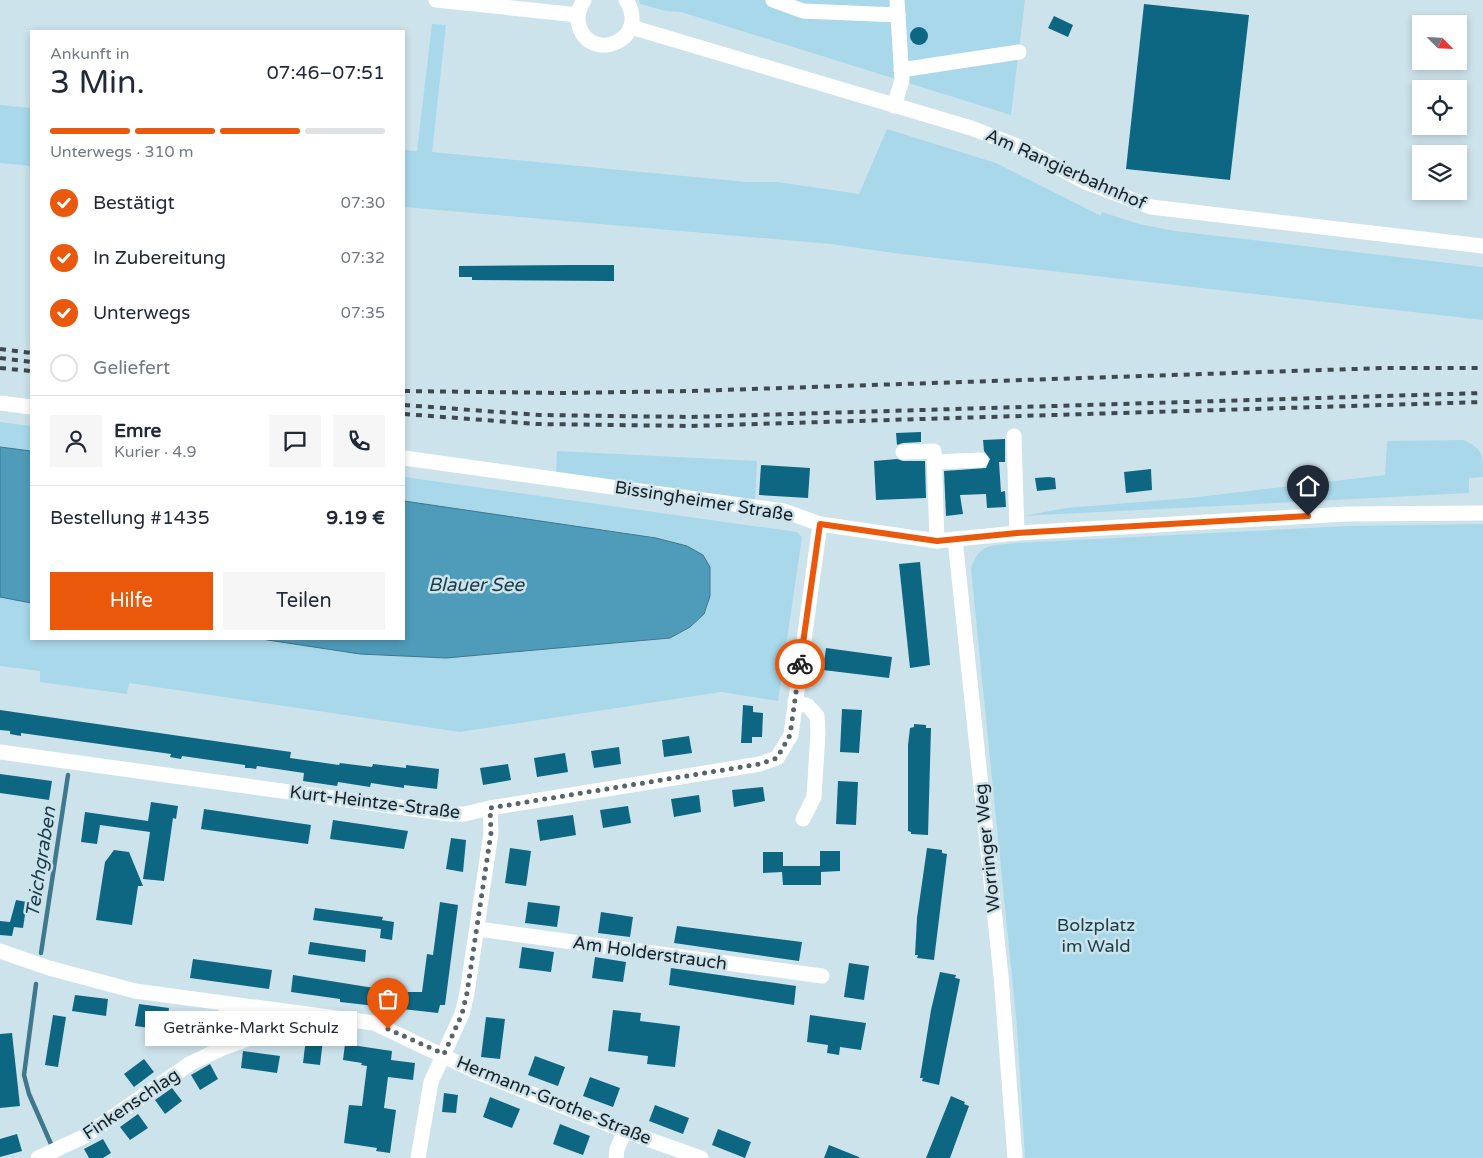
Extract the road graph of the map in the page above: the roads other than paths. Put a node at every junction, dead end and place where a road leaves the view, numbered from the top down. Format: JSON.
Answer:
{"nodes":[{"id":1,"x":436,"y":0,"type":"edge"},
{"id":2,"x":584,"y":0,"type":"edge"},
{"id":3,"x":626,"y":0,"type":"edge"},
{"id":4,"x":773,"y":0,"type":"edge"},
{"id":5,"x":897,"y":7,"type":"edge"},
{"id":6,"x":578,"y":15,"type":"junction"},
{"id":7,"x":631,"y":28,"type":"junction"},
{"id":8,"x":1019,"y":52,"type":"dead end"},
{"id":9,"x":901,"y":70,"type":"junction"},
{"id":10,"x":894,"y":106,"type":"junction"},
{"id":11,"x":1483,"y":246,"type":"edge"},
{"id":12,"x":0,"y":403,"type":"edge"},
{"id":13,"x":30,"y":407,"type":"edge"},
{"id":14,"x":1014,"y":436,"type":"dead end"},
{"id":15,"x":903,"y":452,"type":"dead end"},
{"id":16,"x":405,"y":458,"type":"edge"},
{"id":17,"x":981,"y":460,"type":"dead end"},
{"id":18,"x":934,"y":462,"type":"junction"},
{"id":19,"x":1483,"y":512,"type":"edge"},
{"id":20,"x":820,"y":524,"type":"junction"},
{"id":21,"x":1017,"y":533,"type":"junction"},
{"id":22,"x":955,"y":539,"type":"junction"},
{"id":23,"x":937,"y":541,"type":"junction"},
{"id":24,"x":795,"y":702,"type":"junction"},
{"id":25,"x":0,"y":752,"type":"edge"},
{"id":26,"x":490,"y":808,"type":"junction"},
{"id":27,"x":803,"y":818,"type":"dead end"},
{"id":28,"x":478,"y":929,"type":"junction"},
{"id":29,"x":0,"y":951,"type":"edge"},
{"id":30,"x":822,"y":976,"type":"dead end"},
{"id":31,"x":227,"y":1004,"type":"junction"},
{"id":32,"x":294,"y":1014,"type":"junction"},
{"id":33,"x":223,"y":1048,"type":"junction"},
{"id":34,"x":444,"y":1054,"type":"junction"},
{"id":35,"x":625,"y":1131,"type":"junction"},
{"id":36,"x":38,"y":1158,"type":"edge"},
{"id":37,"x":418,"y":1158,"type":"edge"},
{"id":38,"x":616,"y":1158,"type":"edge"},
{"id":39,"x":701,"y":1158,"type":"edge"},
{"id":40,"x":1015,"y":1158,"type":"edge"}],
"edges":[{"from":1,"to":6,"type":"street"},
{"from":2,"to":6,"type":"street"},
{"from":3,"to":7,"type":"street"},
{"from":4,"to":5,"type":"street"},
{"from":5,"to":9,"type":"street"},
{"from":6,"to":7,"type":"street"},
{"from":7,"to":10,"type":"street","name":"Am Rangierbahnhof"},
{"from":8,"to":9,"type":"street"},
{"from":9,"to":10,"type":"street"},
{"from":10,"to":11,"type":"street","name":"Am Rangierbahnhof"},
{"from":12,"to":13,"type":"street"},
{"from":14,"to":21,"type":"street"},
{"from":15,"to":18,"type":"street"},
{"from":16,"to":20,"type":"street","name":"Bissingheimer Straße"},
{"from":17,"to":18,"type":"street"},
{"from":18,"to":23,"type":"street"},
{"from":19,"to":21,"type":"street","name":"Bissingheimer Straße"},
{"from":20,"to":23,"type":"street","name":"Bissingheimer Straße"},
{"from":20,"to":24,"type":"street"},
{"from":21,"to":22,"type":"street","name":"Bissingheimer Straße"},
{"from":22,"to":23,"type":"street","name":"Bissingheimer Straße"},
{"from":22,"to":40,"type":"street","name":"Worringer Weg"},
{"from":24,"to":26,"type":"street","name":"Kurt-Heintze-Straße"},
{"from":24,"to":27,"type":"street"},
{"from":25,"to":26,"type":"street","name":"Kurt-Heintze-Straße"},
{"from":26,"to":28,"type":"street"},
{"from":28,"to":30,"type":"street","name":"Am Holderstrauch"},
{"from":28,"to":34,"type":"street"},
{"from":29,"to":31,"type":"street","name":"Hermann-Grothe-Straße"},
{"from":31,"to":32,"type":"street","name":"Hermann-Grothe-Straße"},
{"from":31,"to":33,"type":"street"},
{"from":32,"to":33,"type":"street","name":"Finkenschlag"},
{"from":32,"to":34,"type":"street","name":"Hermann-Grothe-Straße"},
{"from":33,"to":36,"type":"street","name":"Finkenschlag"},
{"from":34,"to":35,"type":"street","name":"Hermann-Grothe-Straße"},
{"from":34,"to":37,"type":"street"},
{"from":35,"to":38,"type":"street"},
{"from":35,"to":39,"type":"street","name":"Hermann-Grothe-Straße"}]}
